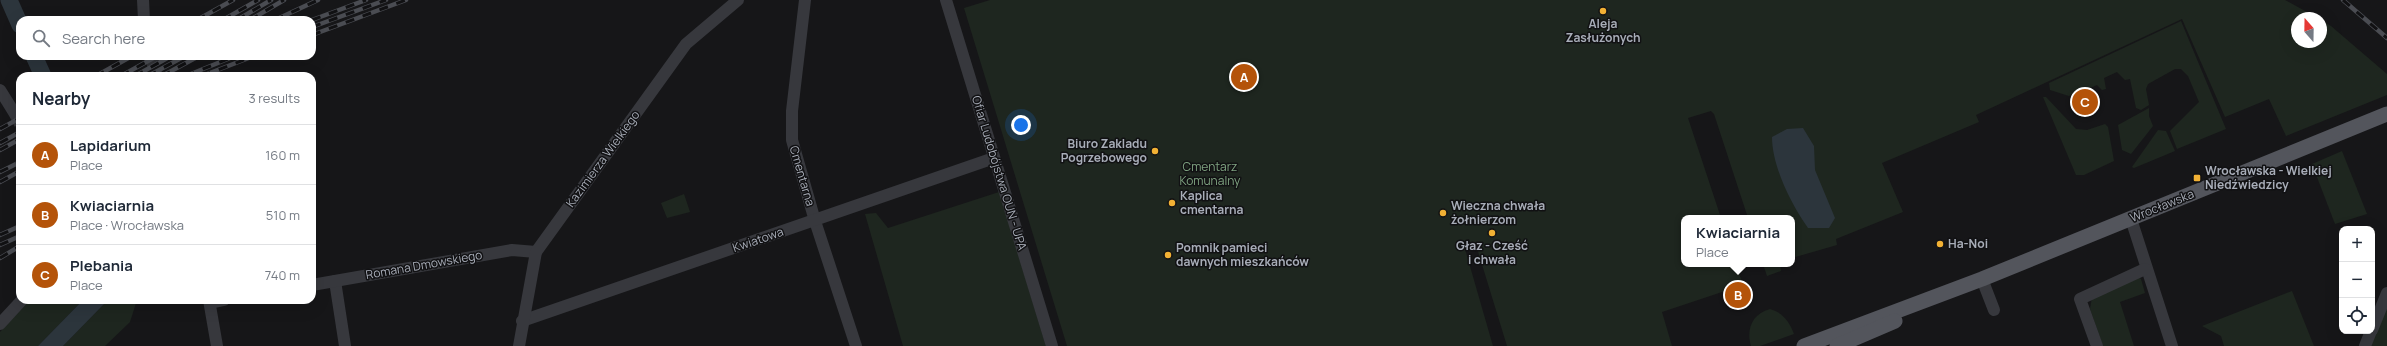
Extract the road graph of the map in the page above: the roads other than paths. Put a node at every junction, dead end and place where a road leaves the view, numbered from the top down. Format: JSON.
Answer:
{"nodes":[{"id":1,"x":143,"y":0,"type":"edge"},
{"id":2,"x":738,"y":0,"type":"edge"},
{"id":3,"x":805,"y":0,"type":"edge"},
{"id":4,"x":946,"y":0,"type":"edge"},
{"id":5,"x":144,"y":16,"type":"edge"},
{"id":6,"x":0,"y":90,"type":"edge"},
{"id":7,"x":15,"y":114,"type":"tunnel mouth"},
{"id":8,"x":2387,"y":114,"type":"edge"},
{"id":9,"x":994,"y":158,"type":"junction"},
{"id":10,"x":2130,"y":219,"type":"junction"},
{"id":11,"x":815,"y":221,"type":"junction"},
{"id":12,"x":536,"y":252,"type":"junction"},
{"id":13,"x":2145,"y":269,"type":"junction"},
{"id":14,"x":1982,"y":279,"type":"junction"},
{"id":15,"x":334,"y":281,"type":"junction"},
{"id":16,"x":316,"y":284,"type":"edge"},
{"id":17,"x":2387,"y":293,"type":"edge"},
{"id":18,"x":18,"y":304,"type":"edge"},
{"id":19,"x":210,"y":304,"type":"edge"},
{"id":20,"x":1994,"y":310,"type":"dead end"},
{"id":21,"x":522,"y":321,"type":"junction"},
{"id":22,"x":2375,"y":323,"type":"edge"},
{"id":23,"x":0,"y":324,"type":"edge"},
{"id":24,"x":2370,"y":334,"type":"edge"},
{"id":25,"x":217,"y":346,"type":"edge"},
{"id":26,"x":345,"y":346,"type":"edge"},
{"id":27,"x":519,"y":346,"type":"edge"},
{"id":28,"x":856,"y":346,"type":"edge"},
{"id":29,"x":1052,"y":346,"type":"edge"},
{"id":30,"x":1804,"y":346,"type":"edge"},
{"id":31,"x":1837,"y":346,"type":"edge"},
{"id":32,"x":2097,"y":346,"type":"edge"},
{"id":33,"x":2172,"y":346,"type":"edge"},
{"id":34,"x":2365,"y":346,"type":"edge"}],
"edges":[{"from":1,"to":5,"type":"street"},
{"from":2,"to":12,"type":"street","name":"Kazimierza Wielkiego"},
{"from":3,"to":11,"type":"street","name":"Cmentarna"},
{"from":4,"to":9,"type":"street","name":"Ofiar Ludobójstwa OUN - UPA"},
{"from":6,"to":7,"type":"street"},
{"from":8,"to":10,"type":"main road","name":"Wrocławska"},
{"from":9,"to":11,"type":"street","name":"Kwiatowa"},
{"from":9,"to":29,"type":"street","name":"Ofiar Ludobójstwa OUN - UPA"},
{"from":10,"to":13,"type":"street"},
{"from":10,"to":14,"type":"main road","name":"Wrocławska"},
{"from":11,"to":21,"type":"street","name":"Kwiatowa"},
{"from":11,"to":28,"type":"street","name":"Cmentarna"},
{"from":12,"to":15,"type":"street","name":"Romana Dmowskiego"},
{"from":12,"to":21,"type":"street","name":"Kazimierza Wielkiego"},
{"from":13,"to":32,"type":"street"},
{"from":13,"to":33,"type":"street"},
{"from":14,"to":20,"type":"street"},
{"from":14,"to":30,"type":"main road","name":"Wrocławska"},
{"from":14,"to":31,"type":"main road","name":"Wrocławska"},
{"from":15,"to":16,"type":"street","name":"Romana Dmowskiego"},
{"from":15,"to":26,"type":"street"},
{"from":17,"to":22,"type":"street"},
{"from":18,"to":23,"type":"street"},
{"from":19,"to":25,"type":"street"},
{"from":21,"to":27,"type":"street","name":"Kazimierza Wielkiego"},
{"from":24,"to":34,"type":"street"}]}
